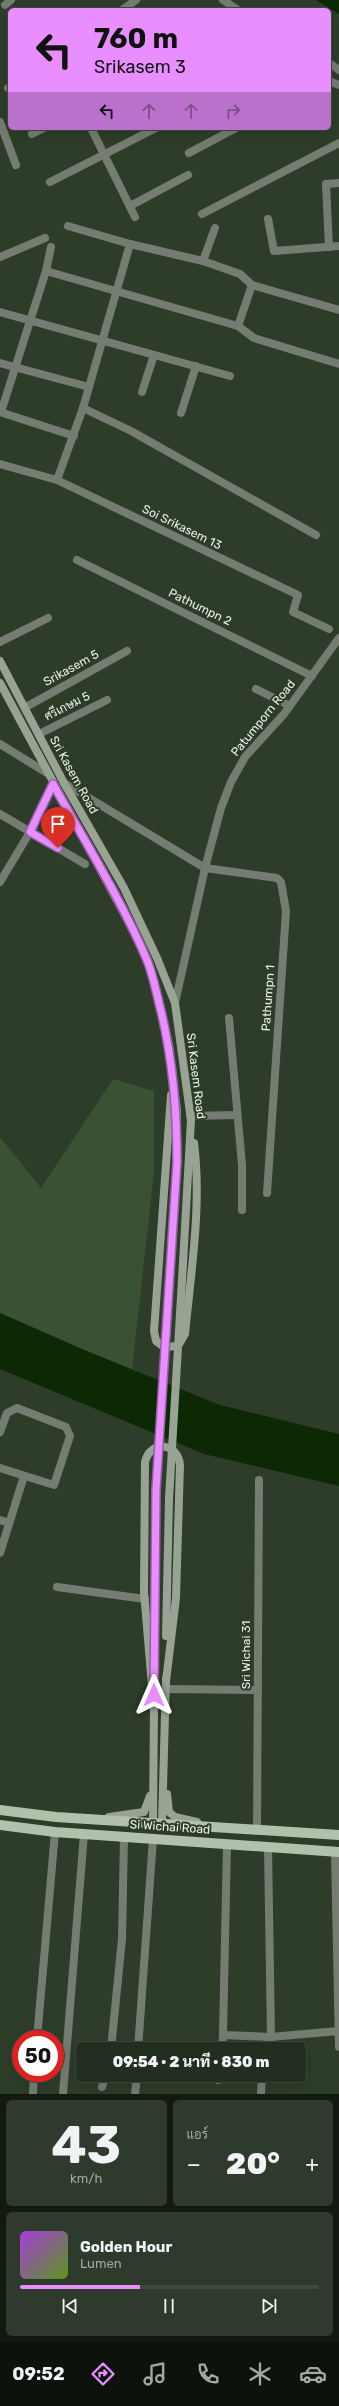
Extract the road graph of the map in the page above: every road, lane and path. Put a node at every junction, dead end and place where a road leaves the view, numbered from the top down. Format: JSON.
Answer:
{"nodes":[{"id":1,"x":136,"y":0,"type":"edge"},
{"id":2,"x":223,"y":0,"type":"edge"},
{"id":3,"x":125,"y":8,"type":"edge"},
{"id":4,"x":235,"y":8,"type":"edge"},
{"id":5,"x":0,"y":122,"type":"edge"},
{"id":6,"x":40,"y":130,"type":"edge"},
{"id":7,"x":92,"y":130,"type":"edge"},
{"id":8,"x":152,"y":130,"type":"edge"},
{"id":9,"x":232,"y":130,"type":"edge"},
{"id":10,"x":32,"y":134,"type":"dead end"},
{"id":11,"x":339,"y":143,"type":"edge"},
{"id":12,"x":189,"y":152,"type":"dead end"},
{"id":13,"x":105,"y":154,"type":"junction"},
{"id":14,"x":16,"y":165,"type":"dead end"},
{"id":15,"x":188,"y":175,"type":"dead end"},
{"id":16,"x":50,"y":182,"type":"dead end"},
{"id":17,"x":339,"y":183,"type":"edge"},
{"id":18,"x":130,"y":206,"type":"junction"},
{"id":19,"x":202,"y":214,"type":"dead end"},
{"id":20,"x":135,"y":217,"type":"dead end"},
{"id":21,"x":268,"y":219,"type":"dead end"},
{"id":22,"x":68,"y":226,"type":"dead end"},
{"id":23,"x":215,"y":228,"type":"dead end"},
{"id":24,"x":45,"y":238,"type":"dead end"},
{"id":25,"x":130,"y":244,"type":"junction"},
{"id":26,"x":339,"y":246,"type":"edge"},
{"id":27,"x":51,"y":247,"type":"dead end"},
{"id":28,"x":329,"y":247,"type":"junction"},
{"id":29,"x":0,"y":256,"type":"edge"},
{"id":30,"x":203,"y":261,"type":"junction"},
{"id":31,"x":46,"y":271,"type":"junction"},
{"id":32,"x":252,"y":285,"type":"junction"},
{"id":33,"x":117,"y":290,"type":"junction"},
{"id":34,"x":339,"y":310,"type":"edge"},
{"id":35,"x":0,"y":312,"type":"edge"},
{"id":36,"x":29,"y":320,"type":"junction"},
{"id":37,"x":238,"y":326,"type":"junction"},
{"id":38,"x":103,"y":340,"type":"junction"},
{"id":39,"x":154,"y":355,"type":"junction"},
{"id":40,"x":0,"y":363,"type":"edge"},
{"id":41,"x":339,"y":364,"type":"edge"},
{"id":42,"x":196,"y":366,"type":"junction"},
{"id":43,"x":16,"y":367,"type":"junction"},
{"id":44,"x":230,"y":376,"type":"dead end"},
{"id":45,"x":89,"y":387,"type":"junction"},
{"id":46,"x":142,"y":392,"type":"dead end"},
{"id":47,"x":83,"y":408,"type":"junction"},
{"id":48,"x":0,"y":412,"type":"edge"},
{"id":49,"x":181,"y":413,"type":"dead end"},
{"id":50,"x":74,"y":436,"type":"junction"},
{"id":51,"x":0,"y":464,"type":"edge"},
{"id":52,"x":57,"y":480,"type":"junction"},
{"id":53,"x":316,"y":535,"type":"dead end"},
{"id":54,"x":77,"y":560,"type":"dead end"},
{"id":55,"x":48,"y":618,"type":"dead end"},
{"id":56,"x":329,"y":629,"type":"dead end"},
{"id":57,"x":339,"y":638,"type":"edge"},
{"id":58,"x":0,"y":642,"type":"edge"},
{"id":59,"x":128,"y":651,"type":"dead end"},
{"id":60,"x":0,"y":661,"type":"edge"},
{"id":61,"x":312,"y":676,"type":"junction"},
{"id":62,"x":0,"y":683,"type":"edge"},
{"id":63,"x":256,"y":689,"type":"dead end"},
{"id":64,"x":107,"y":700,"type":"dead end"},
{"id":65,"x":290,"y":706,"type":"junction"},
{"id":66,"x":26,"y":707,"type":"junction"},
{"id":67,"x":39,"y":734,"type":"junction"},
{"id":68,"x":0,"y":744,"type":"edge"},
{"id":69,"x":47,"y":773,"type":"junction"},
{"id":70,"x":64,"y":783,"type":"junction"},
{"id":71,"x":53,"y":784,"type":"junction"},
{"id":72,"x":0,"y":814,"type":"edge"},
{"id":73,"x":30,"y":832,"type":"junction"},
{"id":74,"x":85,"y":864,"type":"dead end"},
{"id":75,"x":205,"y":868,"type":"junction"},
{"id":76,"x":0,"y":882,"type":"edge"},
{"id":77,"x":175,"y":1003,"type":"junction"},
{"id":78,"x":229,"y":1018,"type":"dead end"},
{"id":79,"x":169,"y":1045,"type":"junction"},
{"id":80,"x":236,"y":1115,"type":"junction"},
{"id":81,"x":190,"y":1118,"type":"junction"},
{"id":82,"x":267,"y":1193,"type":"dead end"},
{"id":83,"x":242,"y":1210,"type":"dead end"},
{"id":84,"x":0,"y":1432,"type":"edge"},
{"id":85,"x":0,"y":1468,"type":"edge"},
{"id":86,"x":24,"y":1476,"type":"junction"},
{"id":87,"x":259,"y":1480,"type":"dead end"},
{"id":88,"x":0,"y":1520,"type":"edge"},
{"id":89,"x":9,"y":1523,"type":"junction"},
{"id":90,"x":0,"y":1553,"type":"edge"},
{"id":91,"x":57,"y":1587,"type":"dead end"},
{"id":92,"x":145,"y":1599,"type":"junction"},
{"id":93,"x":165,"y":1685,"type":"junction"},
{"id":94,"x":258,"y":1690,"type":"junction"},
{"id":95,"x":154,"y":1710,"type":"junction"},
{"id":96,"x":154,"y":1751,"type":"junction"},
{"id":97,"x":164,"y":1752,"type":"junction"},
{"id":98,"x":1,"y":1810,"type":"edge"},
{"id":99,"x":86,"y":1819,"type":"junction"},
{"id":100,"x":158,"y":1826,"type":"junction"},
{"id":101,"x":0,"y":1827,"type":"edge"},
{"id":102,"x":225,"y":1828,"type":"junction"},
{"id":103,"x":257,"y":1831,"type":"junction"},
{"id":104,"x":55,"y":1832,"type":"junction"},
{"id":105,"x":84,"y":1834,"type":"junction"},
{"id":106,"x":339,"y":1836,"type":"edge"},
{"id":107,"x":129,"y":1837,"type":"junction"},
{"id":108,"x":153,"y":1839,"type":"junction"},
{"id":109,"x":213,"y":1843,"type":"junction"},
{"id":110,"x":227,"y":1844,"type":"junction"},
{"id":111,"x":268,"y":1847,"type":"junction"},
{"id":112,"x":337,"y":1852,"type":"edge"},
{"id":113,"x":38,"y":2030,"type":"edge"},
{"id":114,"x":338,"y":2031,"type":"edge"},
{"id":115,"x":223,"y":2035,"type":"junction"},
{"id":116,"x":271,"y":2037,"type":"junction"},
{"id":117,"x":112,"y":2042,"type":"edge"},
{"id":118,"x":138,"y":2042,"type":"edge"},
{"id":119,"x":222,"y":2042,"type":"edge"},
{"id":120,"x":269,"y":2042,"type":"edge"},
{"id":121,"x":339,"y":2046,"type":"edge"},
{"id":122,"x":33,"y":2082,"type":"edge"},
{"id":123,"x":104,"y":2082,"type":"edge"},
{"id":124,"x":136,"y":2082,"type":"edge"},
{"id":125,"x":262,"y":2082,"type":"edge"},
{"id":126,"x":102,"y":2087,"type":"dead end"},
{"id":127,"x":32,"y":2094,"type":"edge"},
{"id":128,"x":63,"y":2094,"type":"edge"},
{"id":129,"x":135,"y":2094,"type":"edge"},
{"id":130,"x":261,"y":2094,"type":"edge"}],
"edges":[{"from":1,"to":3,"type":"street"},
{"from":2,"to":4,"type":"street"},
{"from":5,"to":14,"type":"street"},
{"from":6,"to":10,"type":"street"},
{"from":7,"to":13,"type":"street"},
{"from":8,"to":13,"type":"street"},
{"from":9,"to":12,"type":"street"},
{"from":11,"to":19,"type":"street"},
{"from":13,"to":16,"type":"street"},
{"from":13,"to":18,"type":"street"},
{"from":15,"to":18,"type":"street"},
{"from":17,"to":28,"type":"street"},
{"from":18,"to":20,"type":"street"},
{"from":21,"to":28,"type":"street"},
{"from":22,"to":25,"type":"street"},
{"from":23,"to":30,"type":"street"},
{"from":24,"to":29,"type":"street"},
{"from":25,"to":30,"type":"street"},
{"from":25,"to":33,"type":"street"},
{"from":26,"to":28,"type":"street"},
{"from":27,"to":31,"type":"street"},
{"from":30,"to":32,"type":"street"},
{"from":31,"to":33,"type":"street"},
{"from":31,"to":36,"type":"street"},
{"from":32,"to":34,"type":"street"},
{"from":32,"to":37,"type":"street"},
{"from":33,"to":37,"type":"street"},
{"from":33,"to":38,"type":"street"},
{"from":35,"to":36,"type":"street"},
{"from":36,"to":38,"type":"street"},
{"from":36,"to":43,"type":"street"},
{"from":37,"to":41,"type":"street"},
{"from":38,"to":39,"type":"street"},
{"from":38,"to":45,"type":"street"},
{"from":39,"to":42,"type":"street"},
{"from":39,"to":46,"type":"street"},
{"from":40,"to":43,"type":"street"},
{"from":42,"to":44,"type":"street"},
{"from":42,"to":49,"type":"street"},
{"from":43,"to":45,"type":"street"},
{"from":43,"to":48,"type":"street"},
{"from":45,"to":47,"type":"street"},
{"from":47,"to":50,"type":"street"},
{"from":47,"to":53,"type":"street"},
{"from":48,"to":50,"type":"street"},
{"from":50,"to":52,"type":"street"},
{"from":51,"to":52,"type":"street","name":"Soi Srikasem 13"},
{"from":52,"to":56,"type":"street","name":"Soi Srikasem 13"},
{"from":54,"to":61,"type":"street","name":"Pathumpn 2"},
{"from":55,"to":58,"type":"street"},
{"from":57,"to":61,"type":"street","name":"Patumporn Road"},
{"from":59,"to":66,"type":"street","name":"Srikasem 5"},
{"from":60,"to":66,"type":"main road","name":"Sri Kasem Road"},
{"from":61,"to":65,"type":"street","name":"Patumporn Road"},
{"from":62,"to":69,"type":"main road","name":"Sri Kasem Road"},
{"from":63,"to":65,"type":"street"},
{"from":64,"to":67,"type":"street","name":"ศรีเกษม 5"},
{"from":65,"to":75,"type":"street","name":"Patumporn Road"},
{"from":66,"to":67,"type":"main road","name":"Sri Kasem Road"},
{"from":67,"to":70,"type":"main road","name":"Sri Kasem Road"},
{"from":68,"to":69,"type":"street"},
{"from":69,"to":71,"type":"main road","name":"Sri Kasem Road"},
{"from":70,"to":75,"type":"street"},
{"from":70,"to":77,"type":"main road","name":"Sri Kasem Road"},
{"from":71,"to":73,"type":"street"},
{"from":71,"to":79,"type":"main road","name":"Sri Kasem Road"},
{"from":72,"to":73,"type":"street"},
{"from":73,"to":74,"type":"street"},
{"from":73,"to":76,"type":"street"},
{"from":75,"to":77,"type":"street","name":"Patumporn Road"},
{"from":75,"to":82,"type":"street","name":"Pathumpn 1"},
{"from":77,"to":81,"type":"main road","name":"Sri Kasem Road"},
{"from":78,"to":80,"type":"street"},
{"from":79,"to":81,"type":"main road"},
{"from":79,"to":95,"type":"main road","name":"Sri Kasem Road","bridge":true},
{"from":80,"to":81,"type":"street"},
{"from":80,"to":83,"type":"street"},
{"from":81,"to":93,"type":"main road","name":"Sri Kasem Road","bridge":true},
{"from":84,"to":86,"type":"street"},
{"from":85,"to":86,"type":"street"},
{"from":86,"to":89,"type":"street"},
{"from":87,"to":94,"type":"street","name":"Sri Wichai 31"},
{"from":88,"to":89,"type":"street"},
{"from":89,"to":90,"type":"street"},
{"from":91,"to":92,"type":"street"},
{"from":92,"to":93,"type":"main road"},
{"from":92,"to":95,"type":"main road"},
{"from":93,"to":94,"type":"street"},
{"from":93,"to":97,"type":"main road","name":"Sri Kasem Road"},
{"from":94,"to":103,"type":"street","name":"Sri Wichai 31"},
{"from":95,"to":96,"type":"main road","name":"Sri Kasem Road"},
{"from":96,"to":99,"type":"main road"},
{"from":96,"to":100,"type":"main road","name":"Sri Kasem Road"},
{"from":97,"to":100,"type":"main road","name":"Sri Kasem Road"},
{"from":97,"to":102,"type":"main road"},
{"from":98,"to":99,"type":"main road","name":"Si Wichai Road"},
{"from":98,"to":101,"type":"main road"},
{"from":99,"to":100,"type":"main road","name":"Si Wichai Road"},
{"from":100,"to":102,"type":"main road","name":"Si Wichai Road"},
{"from":100,"to":107,"type":"main road"},
{"from":100,"to":109,"type":"main road"},
{"from":101,"to":104,"type":"main road","name":"Si Wichai Road"},
{"from":102,"to":103,"type":"main road","name":"Si Wichai Road"},
{"from":103,"to":106,"type":"main road","name":"Si Wichai Road"},
{"from":104,"to":105,"type":"main road","name":"Si Wichai Road"},
{"from":104,"to":113,"type":"street"},
{"from":105,"to":107,"type":"main road","name":"Si Wichai Road"},
{"from":105,"to":128,"type":"street"},
{"from":107,"to":108,"type":"main road","name":"Si Wichai Road"},
{"from":107,"to":117,"type":"street"},
{"from":108,"to":109,"type":"main road","name":"Si Wichai Road"},
{"from":108,"to":118,"type":"street"},
{"from":109,"to":110,"type":"main road","name":"Si Wichai Road"},
{"from":110,"to":111,"type":"main road","name":"Si Wichai Road"},
{"from":110,"to":115,"type":"street"},
{"from":111,"to":112,"type":"main road","name":"Si Wichai Road"},
{"from":111,"to":116,"type":"street"},
{"from":112,"to":114,"type":"street"},
{"from":114,"to":116,"type":"street"},
{"from":114,"to":121,"type":"street"},
{"from":115,"to":116,"type":"street"},
{"from":115,"to":119,"type":"street"},
{"from":116,"to":120,"type":"street"},
{"from":122,"to":127,"type":"street"},
{"from":123,"to":126,"type":"street"},
{"from":124,"to":129,"type":"street"},
{"from":125,"to":130,"type":"street"}]}
